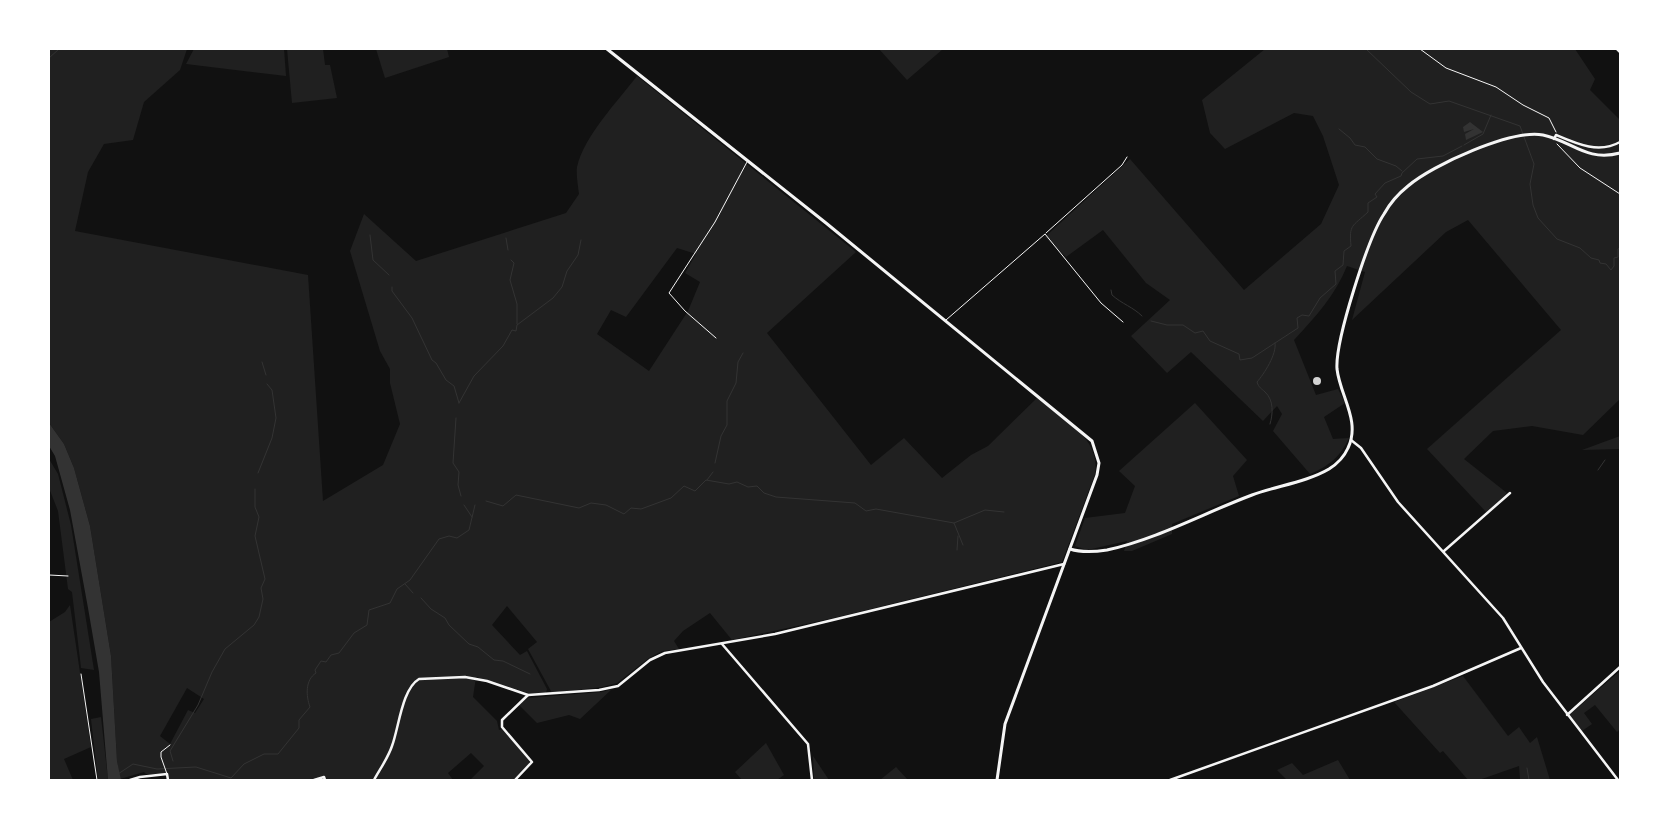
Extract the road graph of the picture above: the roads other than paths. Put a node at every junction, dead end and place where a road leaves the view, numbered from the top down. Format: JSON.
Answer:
{"nodes":[{"id":1,"x":607,"y":49,"type":"edge"},
{"id":2,"x":1617,"y":49,"type":"edge"},
{"id":3,"x":1620,"y":52,"type":"edge"},
{"id":4,"x":1555,"y":137,"type":"junction"},
{"id":5,"x":1620,"y":142,"type":"edge"},
{"id":6,"x":1620,"y":153,"type":"edge"},
{"id":7,"x":1128,"y":157,"type":"dead end"},
{"id":8,"x":747,"y":161,"type":"junction"},
{"id":9,"x":1046,"y":234,"type":"junction"},
{"id":10,"x":946,"y":320,"type":"junction"},
{"id":11,"x":1123,"y":322,"type":"dead end"},
{"id":12,"x":716,"y":338,"type":"dead end"},
{"id":13,"x":1351,"y":440,"type":"junction"},
{"id":14,"x":1510,"y":493,"type":"dead end"},
{"id":15,"x":1070,"y":549,"type":"junction"},
{"id":16,"x":1444,"y":552,"type":"junction"},
{"id":17,"x":1064,"y":564,"type":"junction"},
{"id":18,"x":49,"y":576,"type":"edge"},
{"id":19,"x":68,"y":576,"type":"dead end"},
{"id":20,"x":722,"y":644,"type":"junction"},
{"id":21,"x":1521,"y":648,"type":"junction"},
{"id":22,"x":1620,"y":667,"type":"edge"},
{"id":23,"x":81,"y":674,"type":"dead end"},
{"id":24,"x":528,"y":695,"type":"junction"},
{"id":25,"x":1567,"y":715,"type":"junction"},
{"id":26,"x":170,"y":745,"type":"dead end"},
{"id":27,"x":167,"y":773,"type":"junction"},
{"id":28,"x":146,"y":776,"type":"junction"},
{"id":29,"x":97,"y":780,"type":"edge"},
{"id":30,"x":130,"y":780,"type":"edge"},
{"id":31,"x":147,"y":780,"type":"edge"},
{"id":32,"x":168,"y":780,"type":"edge"},
{"id":33,"x":314,"y":780,"type":"edge"},
{"id":34,"x":325,"y":780,"type":"edge"},
{"id":35,"x":374,"y":780,"type":"edge"},
{"id":36,"x":515,"y":780,"type":"edge"},
{"id":37,"x":812,"y":780,"type":"edge"},
{"id":38,"x":997,"y":780,"type":"edge"},
{"id":39,"x":1170,"y":780,"type":"edge"},
{"id":40,"x":1618,"y":780,"type":"edge"}],
"edges":[{"from":1,"to":8,"type":"street"},
{"from":2,"to":3,"type":"street"},
{"from":4,"to":5,"type":"street"},
{"from":4,"to":6,"type":"street"},
{"from":4,"to":13,"type":"street"},
{"from":7,"to":9,"type":"lane"},
{"from":8,"to":10,"type":"street"},
{"from":8,"to":12,"type":"lane"},
{"from":9,"to":10,"type":"lane"},
{"from":9,"to":11,"type":"lane"},
{"from":10,"to":15,"type":"street"},
{"from":13,"to":15,"type":"street"},
{"from":13,"to":16,"type":"street"},
{"from":14,"to":16,"type":"street"},
{"from":15,"to":17,"type":"street"},
{"from":16,"to":21,"type":"street"},
{"from":17,"to":20,"type":"street"},
{"from":17,"to":38,"type":"street"},
{"from":18,"to":19,"type":"lane"},
{"from":20,"to":24,"type":"street"},
{"from":20,"to":37,"type":"street"},
{"from":21,"to":25,"type":"street"},
{"from":21,"to":39,"type":"street"},
{"from":22,"to":25,"type":"street"},
{"from":23,"to":29,"type":"lane"},
{"from":24,"to":35,"type":"street"},
{"from":24,"to":36,"type":"street"},
{"from":25,"to":40,"type":"street"},
{"from":26,"to":27,"type":"lane"},
{"from":27,"to":28,"type":"street"},
{"from":27,"to":32,"type":"street"},
{"from":28,"to":30,"type":"street"},
{"from":28,"to":31,"type":"lane"},
{"from":33,"to":34,"type":"street"}]}
